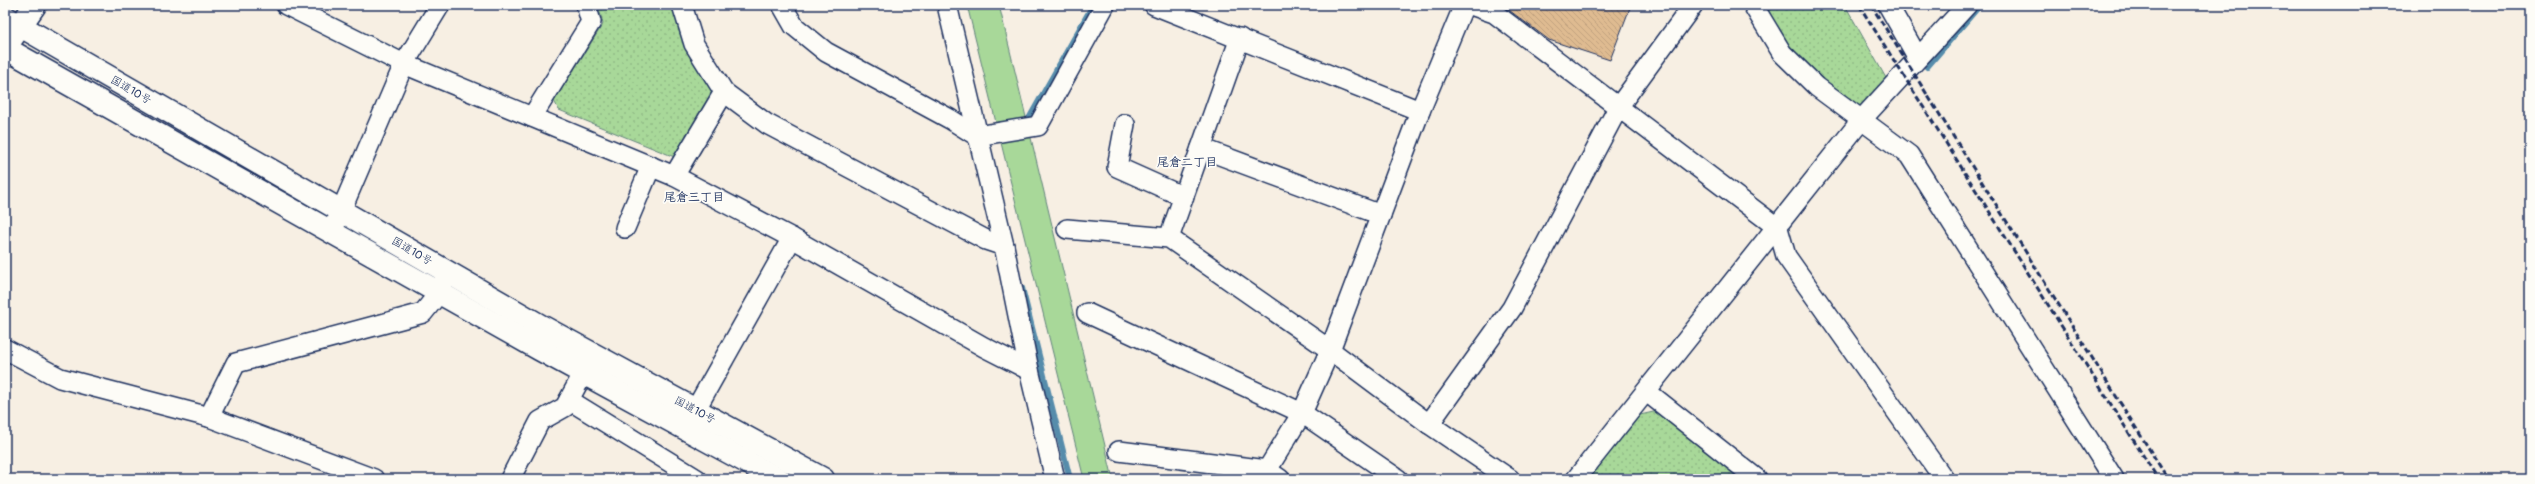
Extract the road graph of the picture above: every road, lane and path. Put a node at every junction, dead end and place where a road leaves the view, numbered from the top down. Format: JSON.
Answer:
{"nodes":[{"id":1,"x":35,"y":5,"type":"edge"},
{"id":2,"x":286,"y":5,"type":"edge"},
{"id":3,"x":440,"y":5,"type":"edge"},
{"id":4,"x":586,"y":5,"type":"edge"},
{"id":5,"x":682,"y":5,"type":"edge"},
{"id":6,"x":782,"y":5,"type":"edge"},
{"id":7,"x":947,"y":5,"type":"edge"},
{"id":8,"x":1105,"y":5,"type":"edge"},
{"id":9,"x":1154,"y":5,"type":"edge"},
{"id":10,"x":1464,"y":5,"type":"edge"},
{"id":11,"x":1471,"y":5,"type":"edge"},
{"id":12,"x":1693,"y":5,"type":"edge"},
{"id":13,"x":1753,"y":5,"type":"edge"},
{"id":14,"x":1888,"y":5,"type":"edge"},
{"id":15,"x":1967,"y":5,"type":"edge"},
{"id":16,"x":13,"y":21,"type":"edge"},
{"id":17,"x":1240,"y":38,"type":"junction"},
{"id":18,"x":5,"y":48,"type":"edge"},
{"id":19,"x":1918,"y":58,"type":"junction"},
{"id":20,"x":404,"y":64,"type":"junction"},
{"id":21,"x":724,"y":92,"type":"junction"},
{"id":22,"x":1619,"y":106,"type":"junction"},
{"id":23,"x":1420,"y":111,"type":"junction"},
{"id":24,"x":532,"y":117,"type":"junction"},
{"id":25,"x":1863,"y":118,"type":"junction"},
{"id":26,"x":1125,"y":124,"type":"dead end"},
{"id":27,"x":977,"y":136,"type":"junction"},
{"id":28,"x":1201,"y":148,"type":"junction"},
{"id":29,"x":651,"y":166,"type":"junction"},
{"id":30,"x":674,"y":176,"type":"junction"},
{"id":31,"x":1184,"y":196,"type":"junction"},
{"id":32,"x":342,"y":211,"type":"junction"},
{"id":33,"x":1381,"y":215,"type":"junction"},
{"id":34,"x":625,"y":228,"type":"dead end"},
{"id":35,"x":1778,"y":228,"type":"junction"},
{"id":36,"x":1067,"y":229,"type":"dead end"},
{"id":37,"x":331,"y":233,"type":"junction"},
{"id":38,"x":792,"y":238,"type":"junction"},
{"id":39,"x":1169,"y":238,"type":"junction"},
{"id":40,"x":1004,"y":246,"type":"junction"},
{"id":41,"x":447,"y":271,"type":"junction"},
{"id":42,"x":439,"y":293,"type":"junction"},
{"id":43,"x":1087,"y":313,"type":"dead end"},
{"id":44,"x":5,"y":349,"type":"edge"},
{"id":45,"x":1330,"y":350,"type":"junction"},
{"id":46,"x":593,"y":354,"type":"junction"},
{"id":47,"x":1029,"y":370,"type":"junction"},
{"id":48,"x":584,"y":374,"type":"junction"},
{"id":49,"x":1647,"y":392,"type":"junction"},
{"id":50,"x":568,"y":400,"type":"junction"},
{"id":51,"x":695,"y":410,"type":"junction"},
{"id":52,"x":1302,"y":413,"type":"junction"},
{"id":53,"x":209,"y":417,"type":"junction"},
{"id":54,"x":1429,"y":424,"type":"junction"},
{"id":55,"x":685,"y":429,"type":"junction"},
{"id":56,"x":1119,"y":451,"type":"dead end"},
{"id":57,"x":1274,"y":474,"type":"edge"},
{"id":58,"x":1938,"y":477,"type":"edge"},
{"id":59,"x":374,"y":479,"type":"edge"},
{"id":60,"x":510,"y":479,"type":"edge"},
{"id":61,"x":697,"y":479,"type":"edge"},
{"id":62,"x":778,"y":479,"type":"edge"},
{"id":63,"x":823,"y":479,"type":"edge"},
{"id":64,"x":1055,"y":479,"type":"edge"},
{"id":65,"x":1398,"y":479,"type":"edge"},
{"id":66,"x":1510,"y":479,"type":"edge"},
{"id":67,"x":1576,"y":479,"type":"edge"},
{"id":68,"x":1757,"y":479,"type":"edge"},
{"id":69,"x":2114,"y":479,"type":"edge"}],
"edges":[{"from":1,"to":16,"type":"main road"},
{"from":2,"to":20,"type":"street"},
{"from":3,"to":20,"type":"street"},
{"from":4,"to":24,"type":"street"},
{"from":5,"to":21,"type":"street"},
{"from":6,"to":27,"type":"street"},
{"from":7,"to":27,"type":"street"},
{"from":8,"to":27,"type":"street"},
{"from":9,"to":17,"type":"street"},
{"from":10,"to":23,"type":"street"},
{"from":11,"to":22,"type":"street"},
{"from":12,"to":22,"type":"street"},
{"from":13,"to":25,"type":"street"},
{"from":14,"to":19,"type":"street"},
{"from":15,"to":19,"type":"street"},
{"from":16,"to":18,"type":"main road"},
{"from":16,"to":32,"type":"main road","name":"国道10号"},
{"from":17,"to":23,"type":"street"},
{"from":17,"to":28,"type":"street"},
{"from":18,"to":37,"type":"main road","name":"国道10号"},
{"from":19,"to":25,"type":"street"},
{"from":20,"to":24,"type":"street"},
{"from":20,"to":32,"type":"street"},
{"from":21,"to":30,"type":"street"},
{"from":21,"to":40,"type":"street"},
{"from":22,"to":35,"type":"street"},
{"from":22,"to":54,"type":"street"},
{"from":23,"to":33,"type":"street"},
{"from":24,"to":29,"type":"street"},
{"from":25,"to":35,"type":"street"},
{"from":25,"to":69,"type":"street"},
{"from":26,"to":31,"type":"street"},
{"from":27,"to":40,"type":"street"},
{"from":28,"to":31,"type":"street"},
{"from":28,"to":33,"type":"street"},
{"from":29,"to":30,"type":"street"},
{"from":29,"to":34,"type":"street"},
{"from":30,"to":38,"type":"street"},
{"from":31,"to":39,"type":"street"},
{"from":32,"to":37,"type":"street"},
{"from":32,"to":41,"type":"main road","name":"国道10号"},
{"from":33,"to":45,"type":"street"},
{"from":35,"to":49,"type":"street"},
{"from":35,"to":58,"type":"street"},
{"from":36,"to":39,"type":"street"},
{"from":37,"to":42,"type":"main road","name":"国道10号"},
{"from":38,"to":47,"type":"street"},
{"from":38,"to":51,"type":"street"},
{"from":39,"to":45,"type":"street"},
{"from":40,"to":47,"type":"street"},
{"from":41,"to":42,"type":"street"},
{"from":41,"to":46,"type":"main road","name":"国道10号"},
{"from":42,"to":48,"type":"main road","name":"国道10号"},
{"from":42,"to":53,"type":"street"},
{"from":43,"to":52,"type":"street"},
{"from":44,"to":53,"type":"street"},
{"from":45,"to":52,"type":"street"},
{"from":45,"to":54,"type":"street"},
{"from":46,"to":48,"type":"street"},
{"from":46,"to":51,"type":"main road","name":"国道10号"},
{"from":47,"to":64,"type":"street"},
{"from":48,"to":50,"type":"street"},
{"from":48,"to":55,"type":"main road","name":"国道10号"},
{"from":49,"to":67,"type":"street"},
{"from":49,"to":68,"type":"street"},
{"from":50,"to":60,"type":"street"},
{"from":50,"to":61,"type":"street"},
{"from":51,"to":55,"type":"street"},
{"from":51,"to":63,"type":"main road","name":"国道10号"},
{"from":52,"to":57,"type":"street"},
{"from":52,"to":65,"type":"street"},
{"from":53,"to":59,"type":"street"},
{"from":54,"to":66,"type":"street"},
{"from":55,"to":62,"type":"main road","name":"国道10号"},
{"from":56,"to":57,"type":"street"}]}
